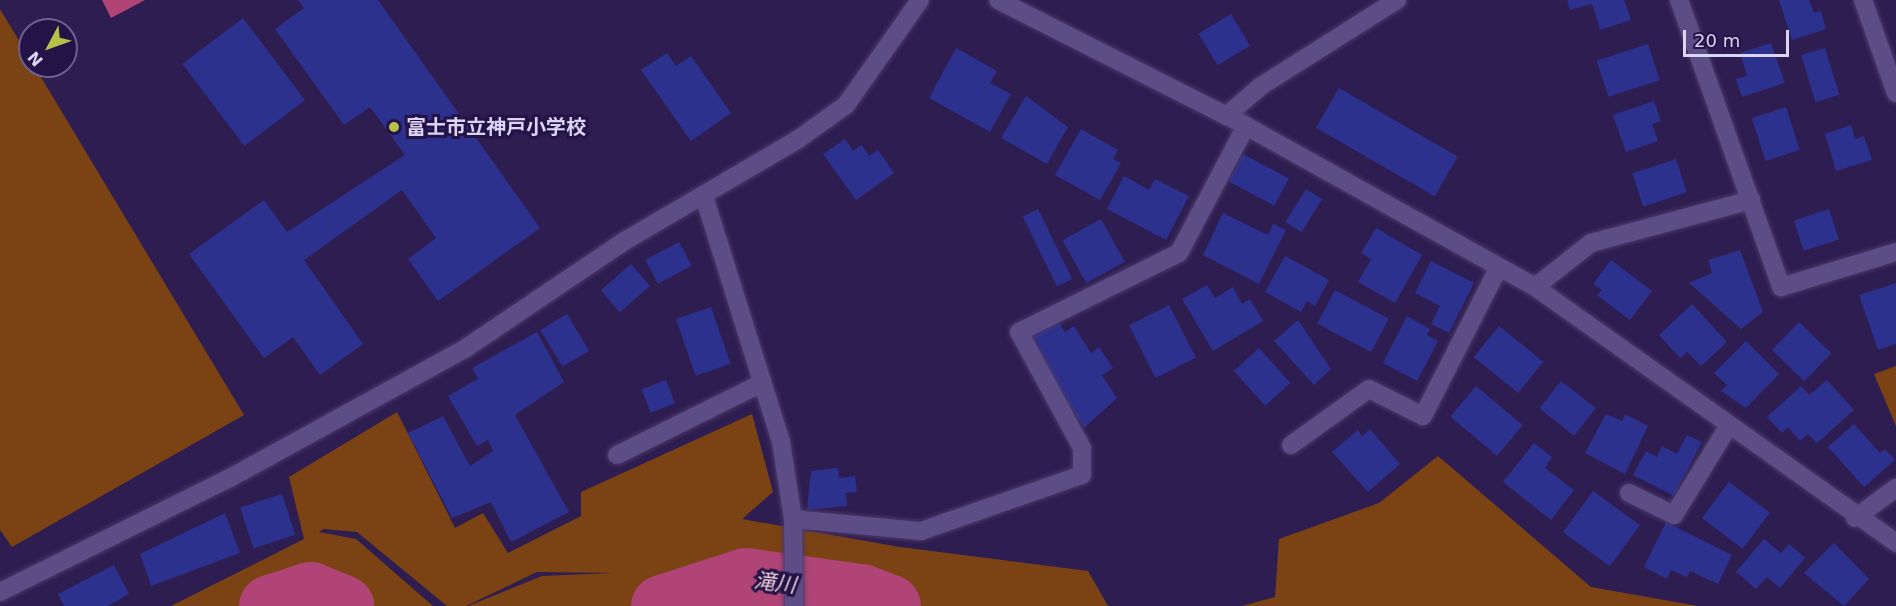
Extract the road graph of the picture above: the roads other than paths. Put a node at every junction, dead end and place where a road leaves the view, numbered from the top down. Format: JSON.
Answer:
{"nodes":[{"id":1,"x":920,"y":0,"type":"edge"},
{"id":2,"x":999,"y":0,"type":"edge"},
{"id":3,"x":1397,"y":0,"type":"edge"},
{"id":4,"x":1679,"y":0,"type":"edge"},
{"id":5,"x":1863,"y":0,"type":"edge"},
{"id":6,"x":1020,"y":3,"type":"edge"},
{"id":7,"x":1896,"y":93,"type":"edge"},
{"id":8,"x":1227,"y":116,"type":"junction"},
{"id":9,"x":1246,"y":126,"type":"junction"},
{"id":10,"x":704,"y":196,"type":"junction"},
{"id":11,"x":1751,"y":200,"type":"junction"},
{"id":12,"x":1896,"y":252,"type":"edge"},
{"id":13,"x":1499,"y":267,"type":"junction"},
{"id":14,"x":1535,"y":287,"type":"junction"},
{"id":15,"x":762,"y":383,"type":"junction"},
{"id":16,"x":1728,"y":427,"type":"junction"},
{"id":17,"x":1291,"y":445,"type":"dead end"},
{"id":18,"x":617,"y":455,"type":"dead end"},
{"id":19,"x":1896,"y":488,"type":"edge"},
{"id":20,"x":1629,"y":493,"type":"dead end"},
{"id":21,"x":1855,"y":518,"type":"junction"},
{"id":22,"x":793,"y":519,"type":"junction"},
{"id":23,"x":1896,"y":543,"type":"edge"},
{"id":24,"x":0,"y":592,"type":"edge"},
{"id":25,"x":794,"y":606,"type":"edge"}],
"edges":[{"from":1,"to":10,"type":"street"},
{"from":2,"to":6,"type":"street"},
{"from":3,"to":8,"type":"street"},
{"from":4,"to":11,"type":"street"},
{"from":5,"to":7,"type":"street"},
{"from":6,"to":8,"type":"street"},
{"from":8,"to":9,"type":"street"},
{"from":9,"to":13,"type":"street"},
{"from":9,"to":22,"type":"street"},
{"from":10,"to":15,"type":"street"},
{"from":10,"to":24,"type":"street"},
{"from":11,"to":12,"type":"street"},
{"from":11,"to":14,"type":"street"},
{"from":13,"to":14,"type":"street"},
{"from":13,"to":17,"type":"street"},
{"from":14,"to":16,"type":"street"},
{"from":15,"to":18,"type":"street"},
{"from":15,"to":22,"type":"street"},
{"from":16,"to":20,"type":"street"},
{"from":16,"to":21,"type":"street"},
{"from":19,"to":21,"type":"street"},
{"from":21,"to":23,"type":"street"},
{"from":22,"to":25,"type":"street"}]}
